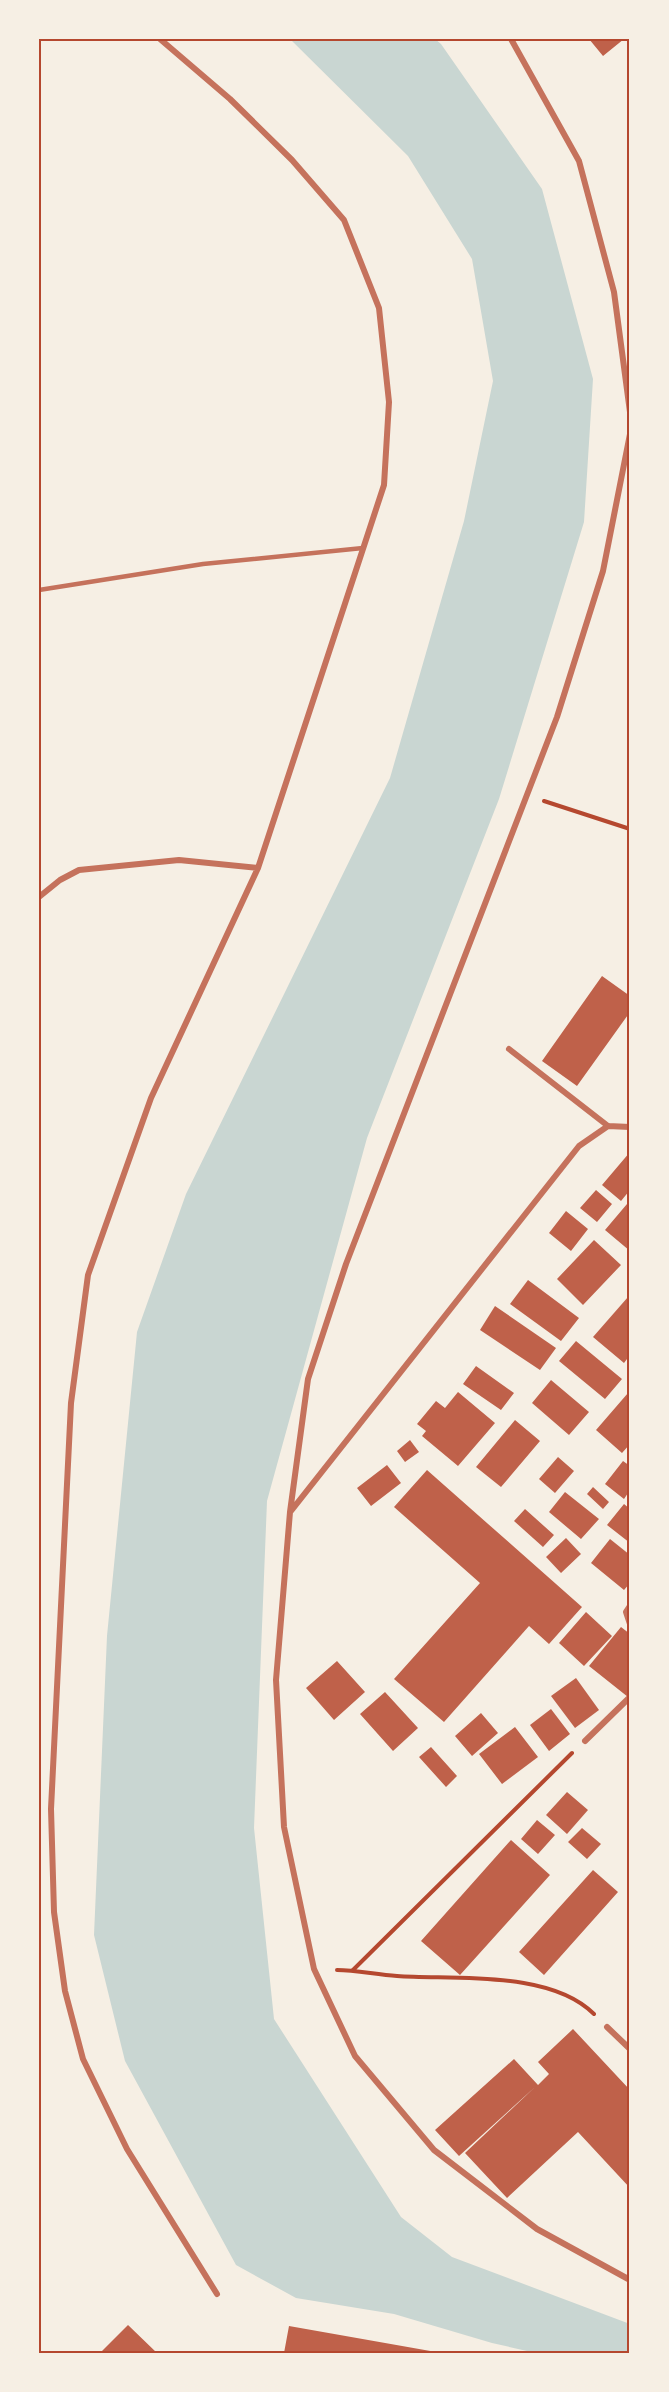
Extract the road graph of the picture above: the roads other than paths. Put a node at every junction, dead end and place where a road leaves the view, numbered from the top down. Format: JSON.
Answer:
{"nodes":[{"id":1,"x":160,"y":39,"type":"edge"},
{"id":2,"x":512,"y":39,"type":"edge"},
{"id":3,"x":630,"y":412,"type":"edge"},
{"id":4,"x":630,"y":434,"type":"edge"},
{"id":5,"x":365,"y":548,"type":"junction"},
{"id":6,"x":39,"y":590,"type":"edge"},
{"id":7,"x":258,"y":868,"type":"junction"},
{"id":8,"x":39,"y":897,"type":"edge"},
{"id":9,"x":508,"y":1049,"type":"dead end"},
{"id":10,"x":608,"y":1126,"type":"junction"},
{"id":11,"x":630,"y":1126,"type":"edge"},
{"id":12,"x":290,"y":1512,"type":"junction"},
{"id":13,"x":630,"y":1606,"type":"edge"},
{"id":14,"x":630,"y":1624,"type":"edge"},
{"id":15,"x":630,"y":1697,"type":"edge"},
{"id":16,"x":585,"y":1741,"type":"road end"},
{"id":17,"x":608,"y":2027,"type":"road end"},
{"id":18,"x":630,"y":2049,"type":"edge"},
{"id":19,"x":630,"y":2280,"type":"edge"},
{"id":20,"x":218,"y":2294,"type":"dead end"}],
"edges":[{"from":1,"to":5,"type":"street"},
{"from":2,"to":3,"type":"street"},
{"from":4,"to":12,"type":"street"},
{"from":5,"to":6,"type":"lane"},
{"from":5,"to":7,"type":"street"},
{"from":7,"to":8,"type":"street"},
{"from":7,"to":20,"type":"street"},
{"from":9,"to":10,"type":"street"},
{"from":10,"to":11,"type":"street"},
{"from":10,"to":12,"type":"street"},
{"from":12,"to":19,"type":"street"},
{"from":13,"to":14,"type":"street"},
{"from":15,"to":16,"type":"street"},
{"from":17,"to":18,"type":"street"}]}
